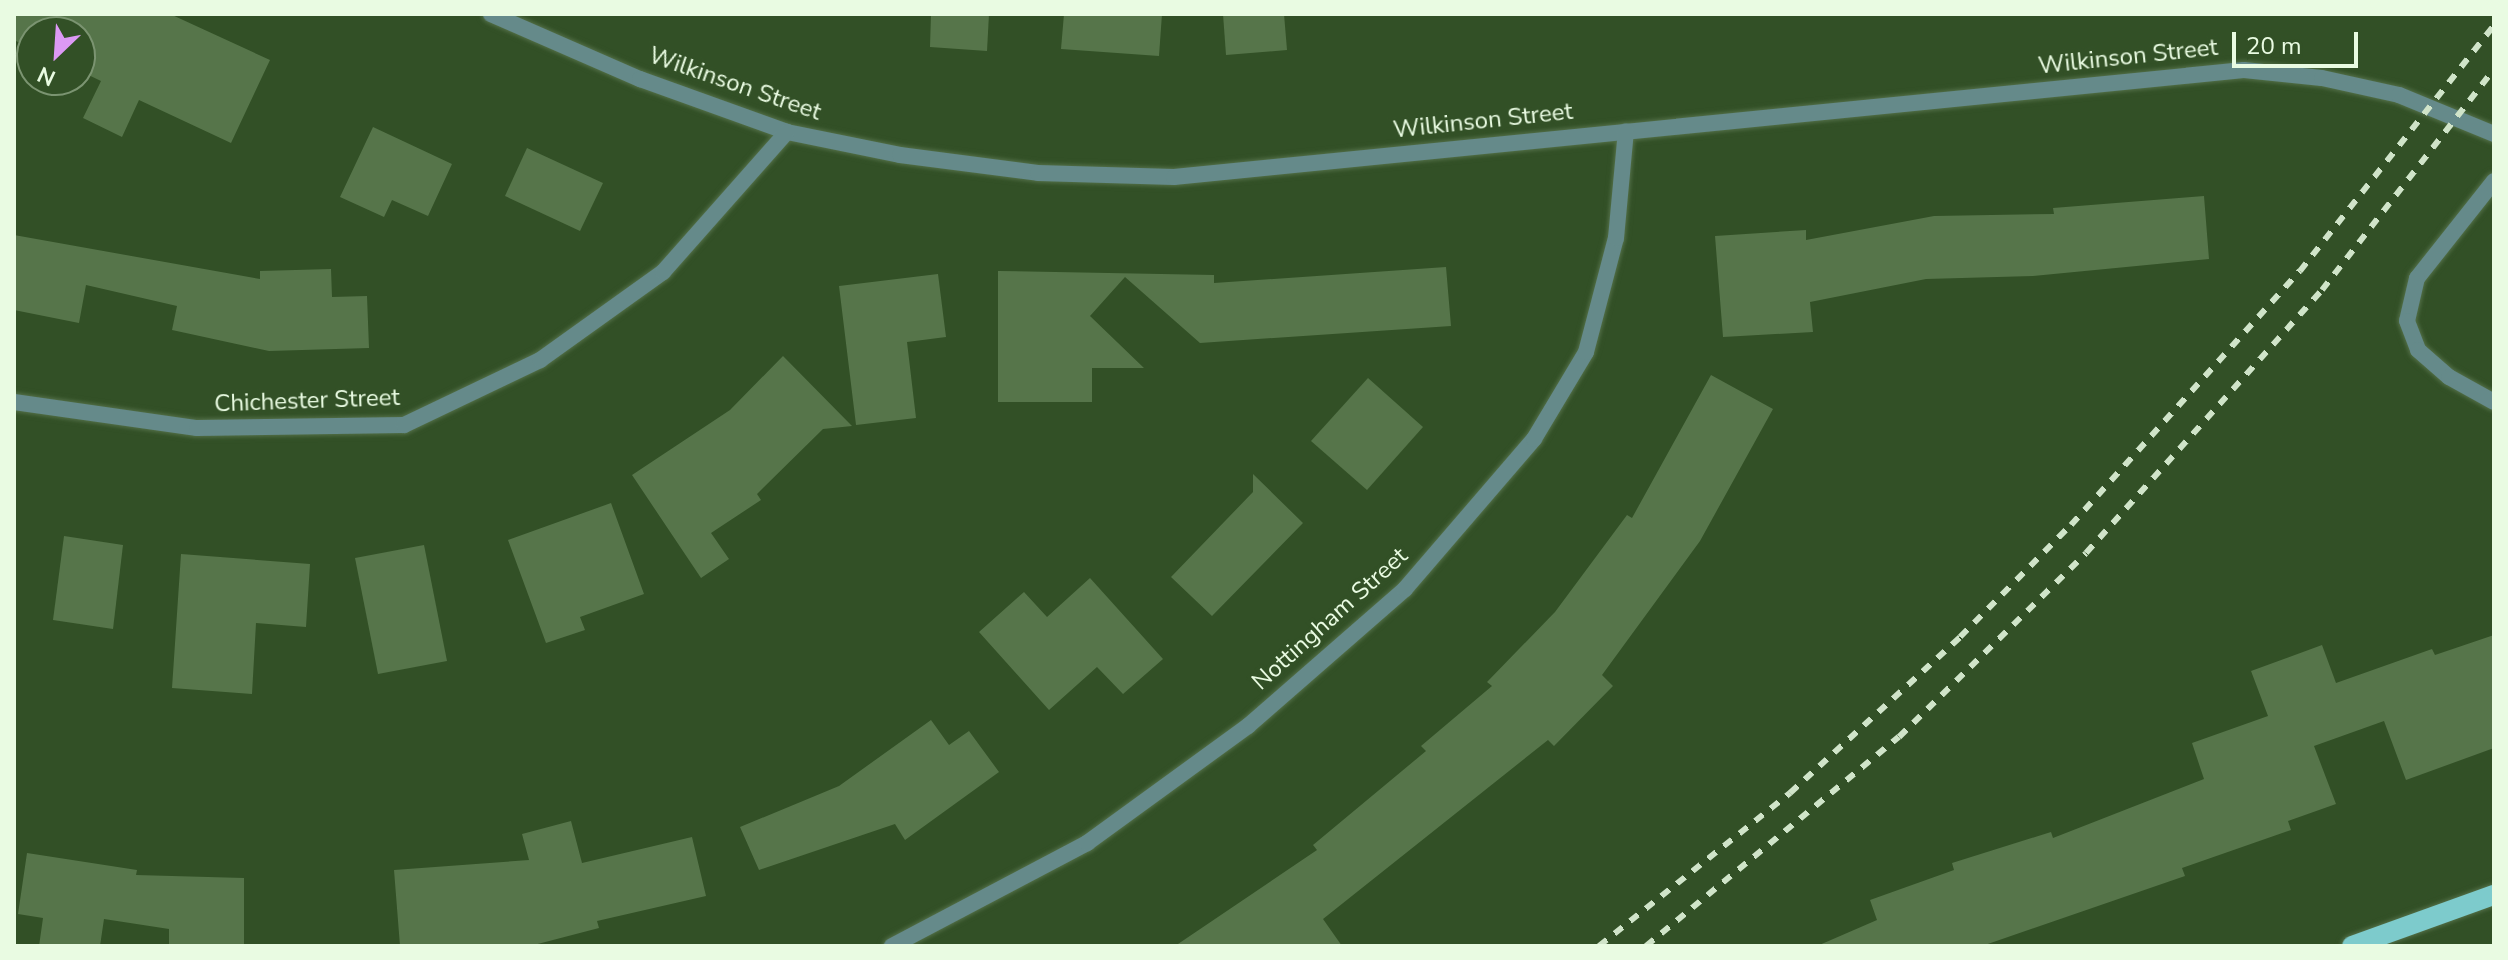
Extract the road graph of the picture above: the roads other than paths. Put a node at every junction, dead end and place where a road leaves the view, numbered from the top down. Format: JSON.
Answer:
{"nodes":[{"id":1,"x":491,"y":14,"type":"edge"},
{"id":2,"x":1626,"y":131,"type":"junction"},
{"id":3,"x":787,"y":132,"type":"junction"},
{"id":4,"x":2494,"y":134,"type":"edge"},
{"id":5,"x":2494,"y":181,"type":"edge"},
{"id":6,"x":14,"y":402,"type":"edge"},
{"id":7,"x":2494,"y":402,"type":"edge"},
{"id":8,"x":2494,"y":895,"type":"edge"},
{"id":9,"x":892,"y":946,"type":"edge"},
{"id":10,"x":2352,"y":946,"type":"edge"}],
"edges":[{"from":1,"to":3,"type":"street","name":"Wilkinson Street"},
{"from":2,"to":3,"type":"street","name":"Wilkinson Street"},
{"from":2,"to":4,"type":"street","name":"Wilkinson Street"},
{"from":2,"to":9,"type":"street","name":"Nottingham Street"},
{"from":3,"to":6,"type":"street","name":"Chichester Street"},
{"from":5,"to":7,"type":"street"},
{"from":8,"to":10,"type":"main road"}]}
